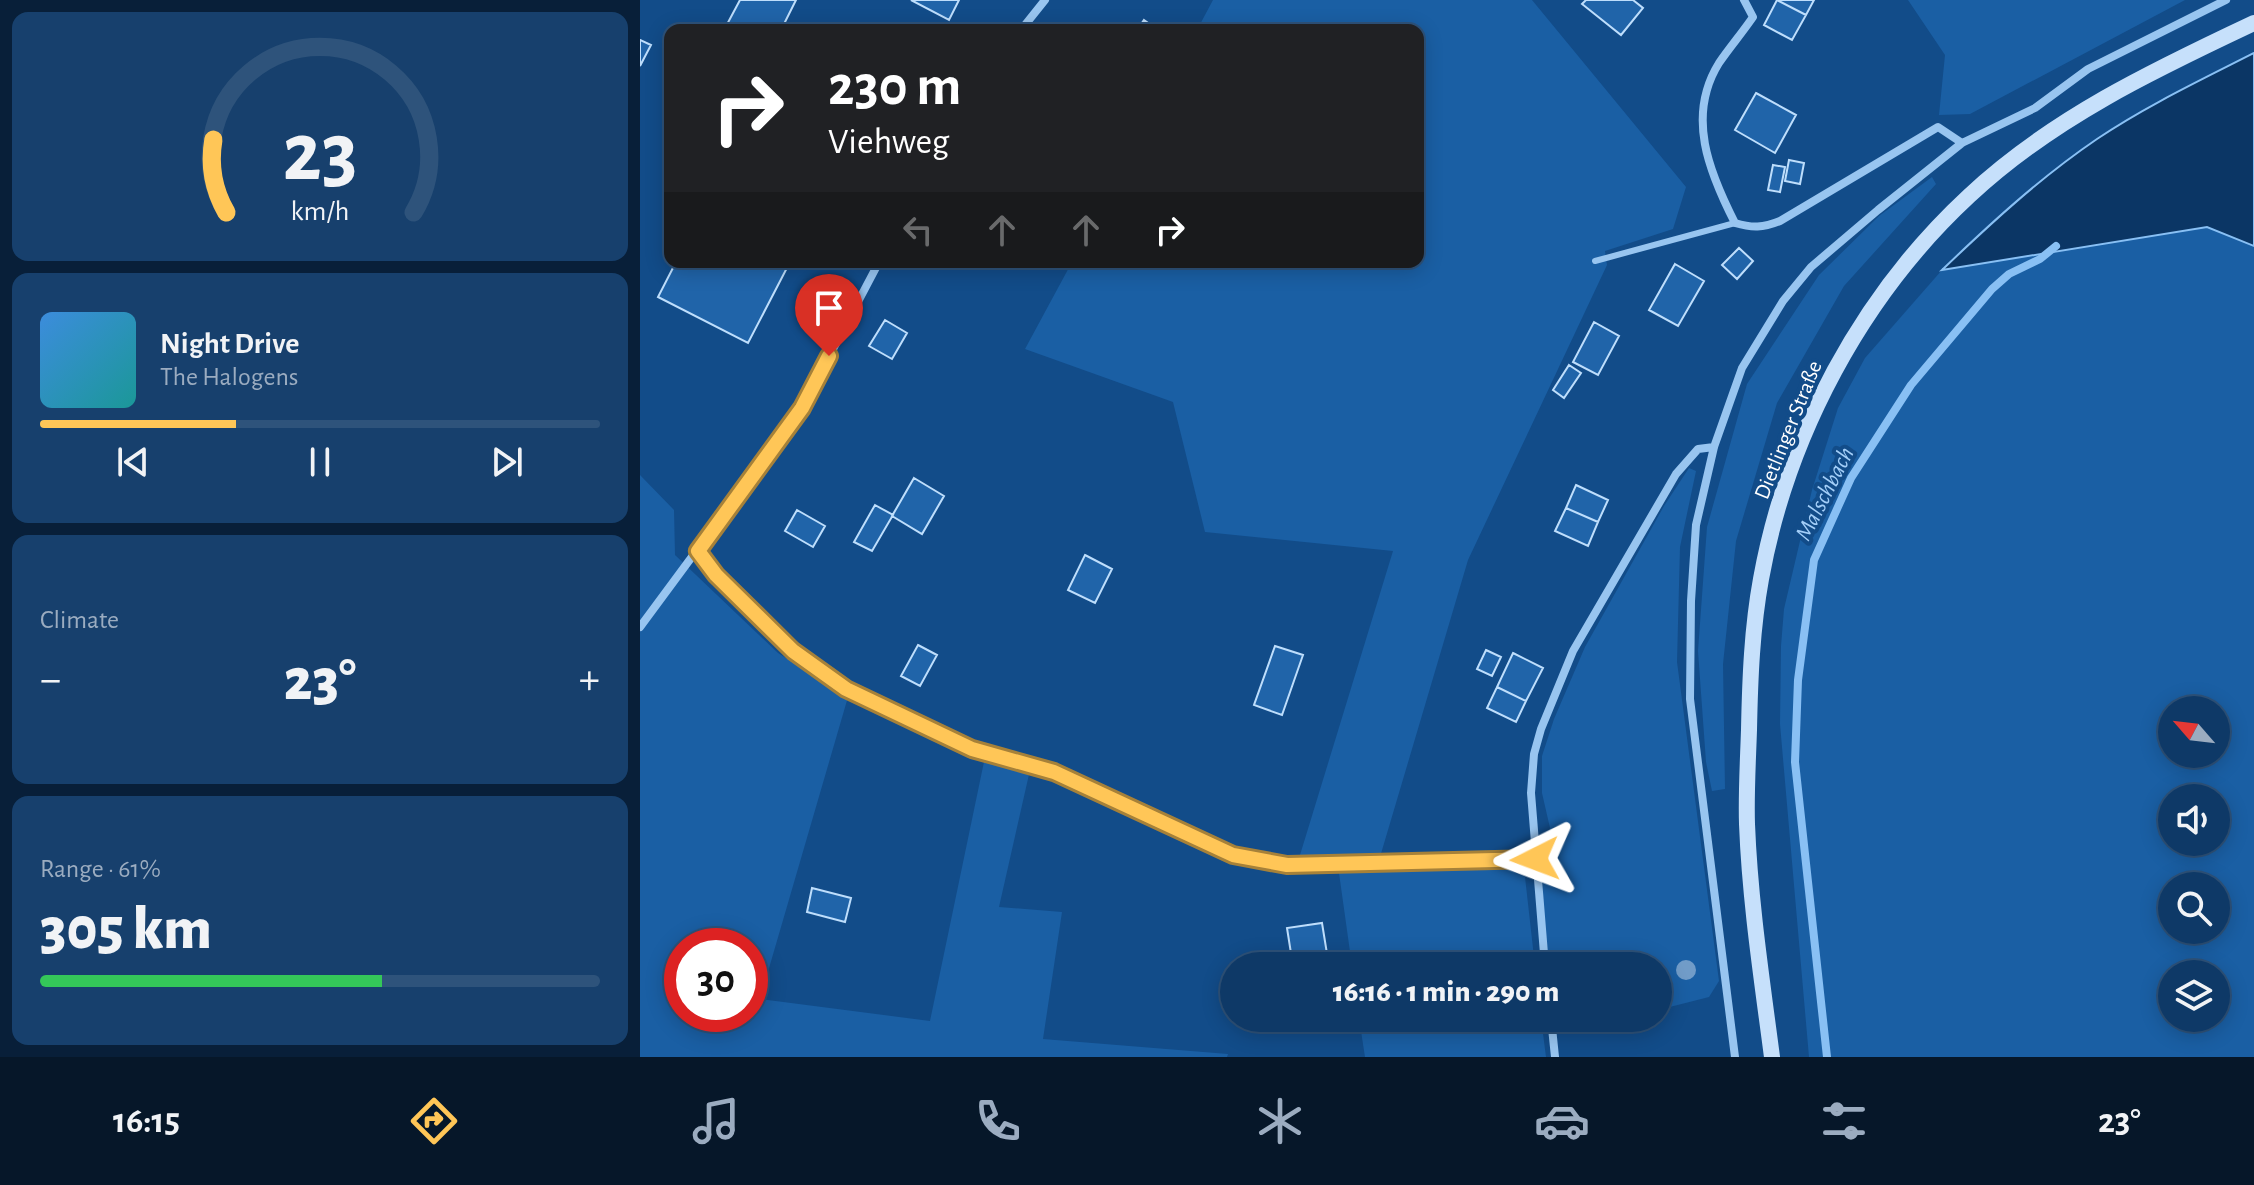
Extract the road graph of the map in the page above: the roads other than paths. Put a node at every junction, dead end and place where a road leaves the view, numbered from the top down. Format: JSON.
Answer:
{"nodes":[{"id":1,"x":1045,"y":0,"type":"edge"},
{"id":2,"x":1744,"y":0,"type":"edge"},
{"id":3,"x":2226,"y":0,"type":"edge"},
{"id":4,"x":2254,"y":23,"type":"edge"},
{"id":5,"x":1026,"y":24,"type":"edge"},
{"id":6,"x":1962,"y":143,"type":"junction"},
{"id":7,"x":1735,"y":223,"type":"junction"},
{"id":8,"x":1595,"y":261,"type":"dead end"},
{"id":9,"x":876,"y":268,"type":"edge"},
{"id":10,"x":1714,"y":447,"type":"junction"},
{"id":11,"x":698,"y":551,"type":"junction"},
{"id":12,"x":640,"y":627,"type":"edge"},
{"id":13,"x":1535,"y":859,"type":"junction"},
{"id":14,"x":1544,"y":952,"type":"edge"},
{"id":15,"x":1552,"y":1032,"type":"edge"},
{"id":16,"x":1555,"y":1057,"type":"edge"},
{"id":17,"x":1735,"y":1057,"type":"edge"},
{"id":18,"x":1772,"y":1057,"type":"edge"}],
"edges":[{"from":1,"to":5,"type":"street"},
{"from":2,"to":7,"type":"street"},
{"from":3,"to":6,"type":"street"},
{"from":4,"to":18,"type":"main road","name":"Dietlinger Straße"},
{"from":6,"to":7,"type":"street"},
{"from":6,"to":10,"type":"street"},
{"from":7,"to":8,"type":"lane"},
{"from":9,"to":11,"type":"street"},
{"from":10,"to":13,"type":"street"},
{"from":10,"to":17,"type":"street"},
{"from":11,"to":12,"type":"street"},
{"from":11,"to":13,"type":"street"},
{"from":13,"to":14,"type":"street"},
{"from":15,"to":16,"type":"street"}]}
